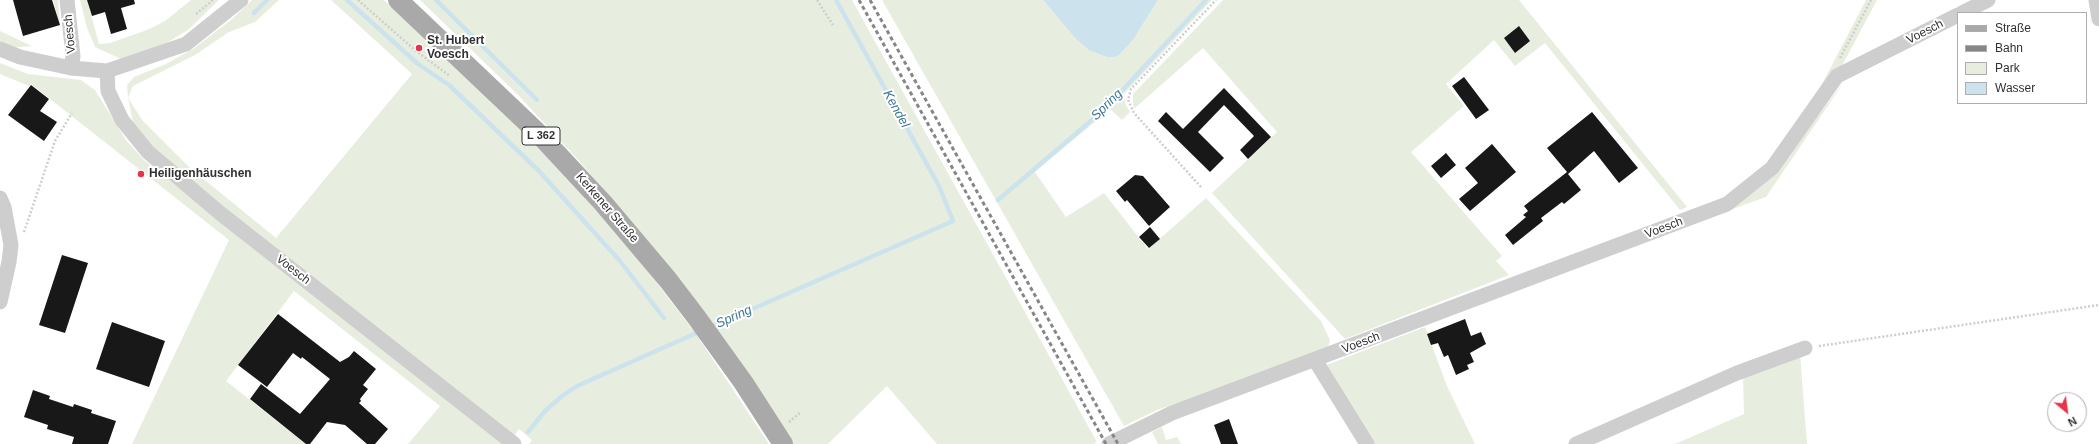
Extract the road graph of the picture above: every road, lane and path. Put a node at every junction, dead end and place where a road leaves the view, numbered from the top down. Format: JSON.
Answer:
{"nodes":[{"id":1,"x":67,"y":0,"type":"edge"},
{"id":2,"x":213,"y":0,"type":"edge"},
{"id":3,"x":241,"y":0,"type":"edge"},
{"id":4,"x":358,"y":0,"type":"edge"},
{"id":5,"x":398,"y":0,"type":"edge"},
{"id":6,"x":817,"y":0,"type":"edge"},
{"id":7,"x":1216,"y":0,"type":"edge"},
{"id":8,"x":1871,"y":0,"type":"edge"},
{"id":9,"x":1988,"y":0,"type":"edge"},
{"id":10,"x":2096,"y":0,"type":"edge"},
{"id":11,"x":230,"y":6,"type":"edge"},
{"id":12,"x":1964,"y":12,"type":"edge"},
{"id":13,"x":195,"y":16,"type":"dead end"},
{"id":14,"x":1957,"y":16,"type":"edge"},
{"id":15,"x":2099,"y":19,"type":"edge"},
{"id":16,"x":833,"y":25,"type":"dead end"},
{"id":17,"x":419,"y":48,"type":"dead end"},
{"id":18,"x":0,"y":49,"type":"edge"},
{"id":19,"x":416,"y":51,"type":"junction"},
{"id":20,"x":71,"y":68,"type":"junction"},
{"id":21,"x":107,"y":71,"type":"junction"},
{"id":22,"x":1837,"y":76,"type":"junction"},
{"id":23,"x":454,"y":78,"type":"dead end"},
{"id":24,"x":72,"y":113,"type":"dead end"},
{"id":25,"x":1201,"y":187,"type":"dead end"},
{"id":26,"x":0,"y":198,"type":"edge"},
{"id":27,"x":11,"y":245,"type":"junction"},
{"id":28,"x":0,"y":302,"type":"edge"},
{"id":29,"x":2099,"y":305,"type":"edge"},
{"id":30,"x":1805,"y":348,"type":"joint"},
{"id":31,"x":1314,"y":360,"type":"junction"},
{"id":32,"x":514,"y":444,"type":"edge"},
{"id":33,"x":783,"y":444,"type":"edge"},
{"id":34,"x":1109,"y":444,"type":"edge"},
{"id":35,"x":1367,"y":444,"type":"edge"},
{"id":36,"x":1576,"y":444,"type":"edge"}],
"edges":[{"from":1,"to":20,"type":"street","name":"Voesch"},
{"from":2,"to":13,"type":"path"},
{"from":3,"to":11,"type":"street"},
{"from":4,"to":19,"type":"path"},
{"from":5,"to":33,"type":"main road","name":"Kerkener Straße","number":"L 362"},
{"from":6,"to":16,"type":"path"},
{"from":7,"to":25,"type":"path"},
{"from":8,"to":22,"type":"path"},
{"from":9,"to":12,"type":"street"},
{"from":10,"to":15,"type":"street"},
{"from":11,"to":21,"type":"street"},
{"from":14,"to":22,"type":"street","name":"Voesch"},
{"from":17,"to":19,"type":"path"},
{"from":18,"to":20,"type":"street"},
{"from":19,"to":23,"type":"path"},
{"from":20,"to":21,"type":"street"},
{"from":21,"to":32,"type":"street","name":"Voesch"},
{"from":22,"to":31,"type":"street","name":"Voesch"},
{"from":24,"to":27,"type":"path"},
{"from":26,"to":27,"type":"street"},
{"from":27,"to":28,"type":"street"},
{"from":29,"to":30,"type":"path"},
{"from":30,"to":36,"type":"street"},
{"from":31,"to":34,"type":"street","name":"Voesch"},
{"from":31,"to":35,"type":"street"}]}
